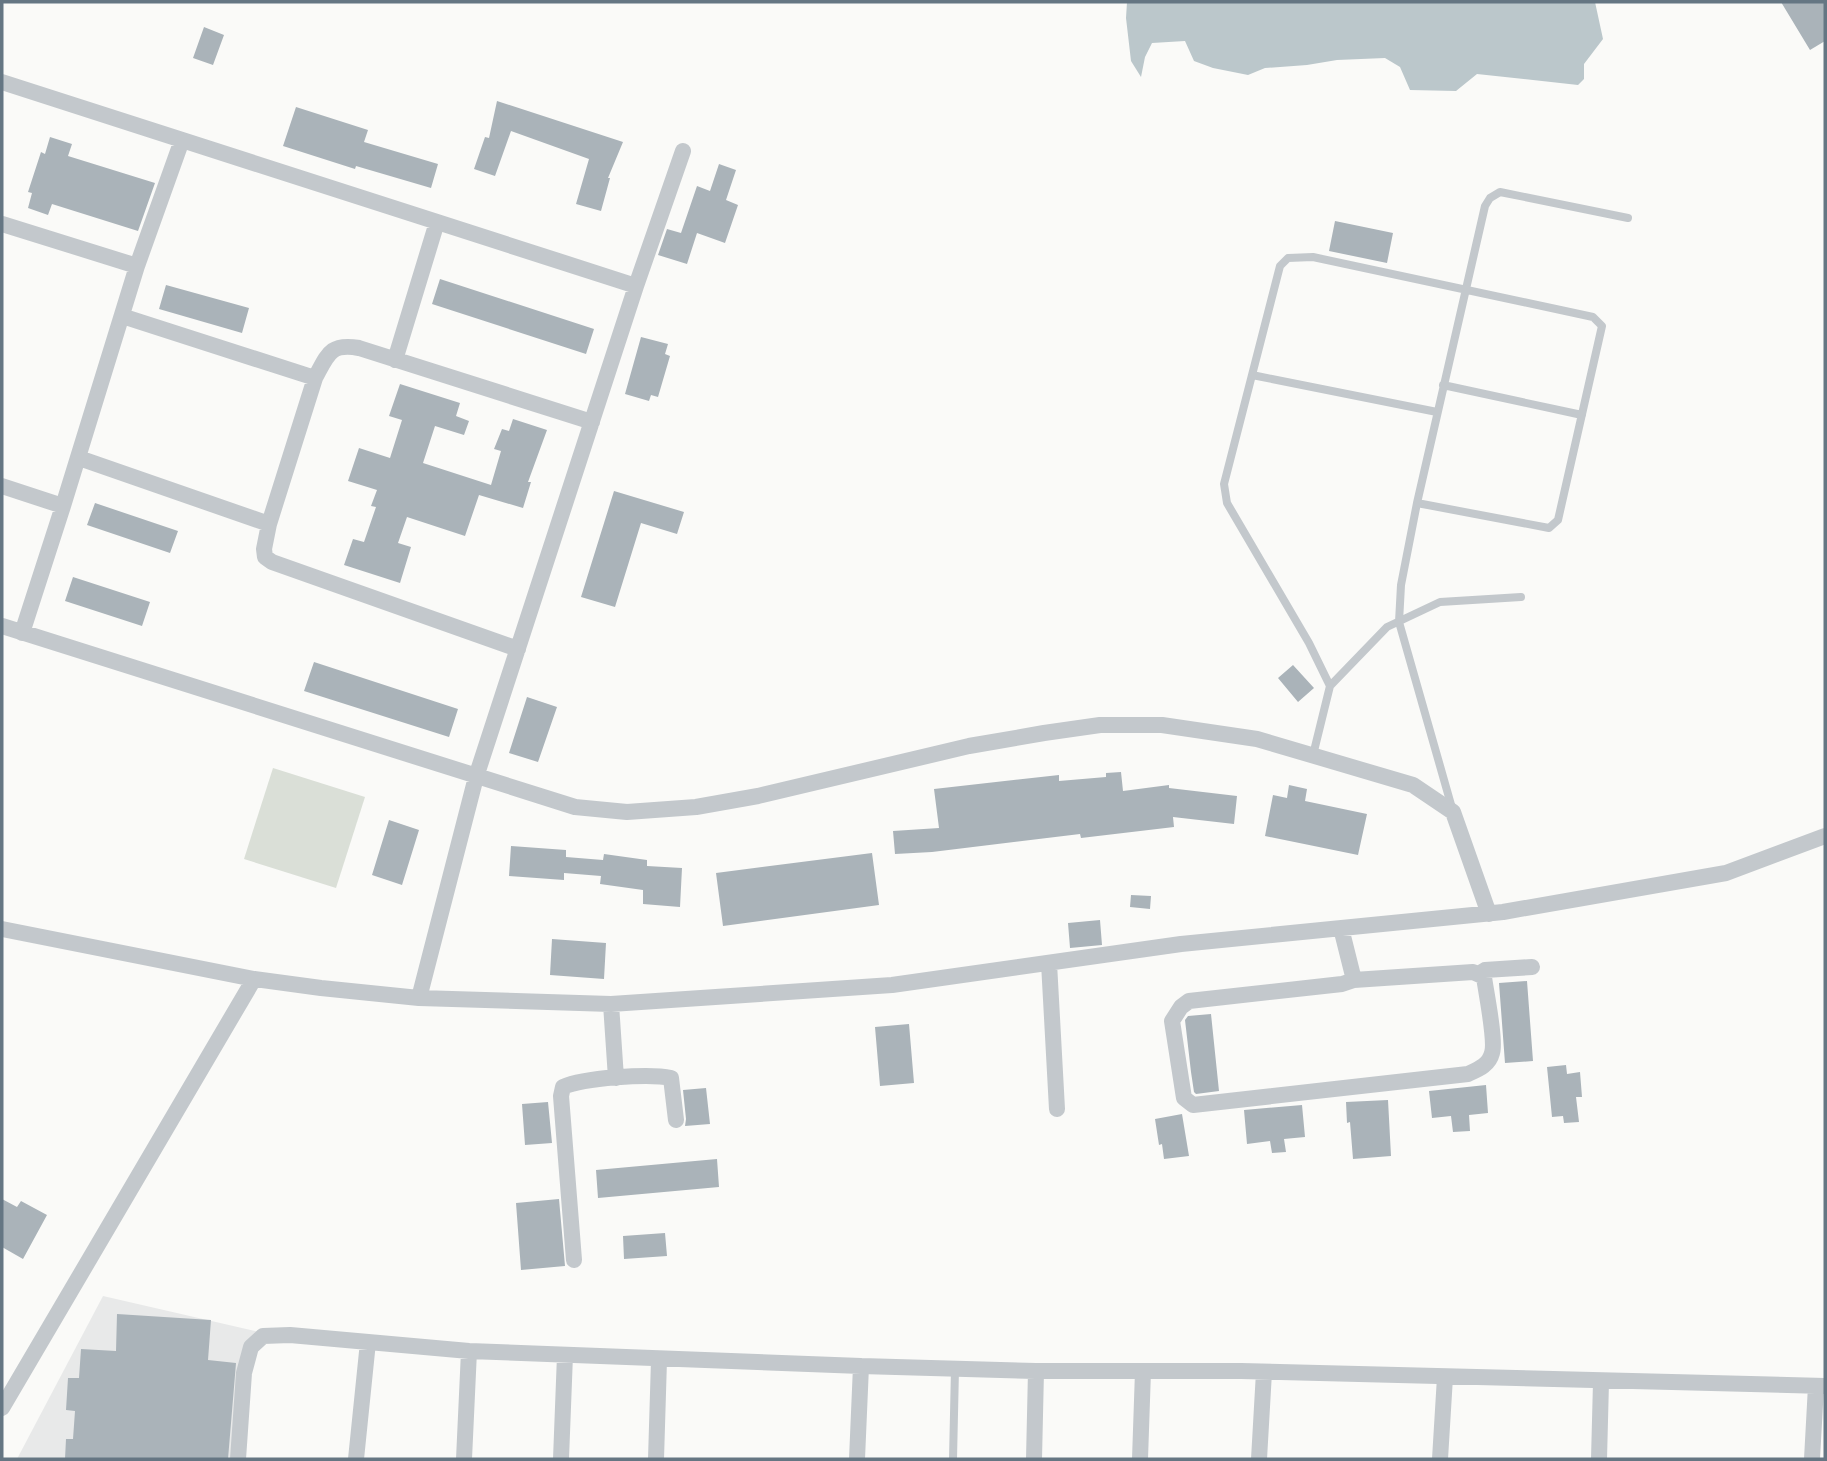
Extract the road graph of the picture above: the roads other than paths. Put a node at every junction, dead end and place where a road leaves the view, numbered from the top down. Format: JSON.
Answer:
{"nodes":[{"id":1,"x":2,"y":82,"type":"edge"},
{"id":2,"x":182,"y":140,"type":"junction"},
{"id":3,"x":683,"y":151,"type":"dead end"},
{"id":4,"x":1628,"y":218,"type":"dead end"},
{"id":5,"x":437,"y":222,"type":"junction"},
{"id":6,"x":2,"y":224,"type":"edge"},
{"id":7,"x":137,"y":266,"type":"junction"},
{"id":8,"x":636,"y":286,"type":"junction"},
{"id":9,"x":1465,"y":290,"type":"junction"},
{"id":10,"x":122,"y":316,"type":"junction"},
{"id":11,"x":395,"y":360,"type":"junction"},
{"id":12,"x":1252,"y":375,"type":"junction"},
{"id":13,"x":315,"y":378,"type":"junction"},
{"id":14,"x":1443,"y":385,"type":"junction"},
{"id":15,"x":1437,"y":412,"type":"junction"},
{"id":16,"x":1582,"y":415,"type":"junction"},
{"id":17,"x":592,"y":422,"type":"junction"},
{"id":18,"x":79,"y":458,"type":"junction"},
{"id":19,"x":2,"y":486,"type":"edge"},
{"id":20,"x":1417,"y":503,"type":"junction"},
{"id":21,"x":63,"y":506,"type":"junction"},
{"id":22,"x":269,"y":524,"type":"junction"},
{"id":23,"x":1521,"y":597,"type":"dead end"},
{"id":24,"x":1399,"y":622,"type":"junction"},
{"id":25,"x":2,"y":626,"type":"edge"},
{"id":26,"x":22,"y":633,"type":"junction"},
{"id":27,"x":518,"y":649,"type":"junction"},
{"id":28,"x":1331,"y":686,"type":"junction"},
{"id":29,"x":1313,"y":755,"type":"junction"},
{"id":30,"x":477,"y":777,"type":"junction"},
{"id":31,"x":1453,"y":812,"type":"junction"},
{"id":32,"x":1825,"y":836,"type":"edge"},
{"id":33,"x":1489,"y":914,"type":"junction"},
{"id":34,"x":1340,"y":928,"type":"junction"},
{"id":35,"x":2,"y":929,"type":"edge"},
{"id":36,"x":1049,"y":962,"type":"junction"},
{"id":37,"x":1532,"y":967,"type":"dead end"},
{"id":38,"x":1480,"y":973,"type":"junction"},
{"id":39,"x":254,"y":979,"type":"junction"},
{"id":40,"x":1354,"y":980,"type":"junction"},
{"id":41,"x":419,"y":998,"type":"junction"},
{"id":42,"x":611,"y":1004,"type":"junction"},
{"id":43,"x":616,"y":1078,"type":"junction"},
{"id":44,"x":1057,"y":1109,"type":"dead end"},
{"id":45,"x":676,"y":1121,"type":"dead end"},
{"id":46,"x":575,"y":1260,"type":"dead end"},
{"id":47,"x":368,"y":1342,"type":"junction"},
{"id":48,"x":470,"y":1351,"type":"junction"},
{"id":49,"x":565,"y":1355,"type":"junction"},
{"id":50,"x":659,"y":1360,"type":"junction"},
{"id":51,"x":861,"y":1366,"type":"junction"},
{"id":52,"x":956,"y":1369,"type":"junction"},
{"id":53,"x":1036,"y":1371,"type":"junction"},
{"id":54,"x":1143,"y":1371,"type":"junction"},
{"id":55,"x":1264,"y":1372,"type":"junction"},
{"id":56,"x":1445,"y":1377,"type":"junction"},
{"id":57,"x":1601,"y":1382,"type":"junction"},
{"id":58,"x":1821,"y":1386,"type":"edge"},
{"id":59,"x":2,"y":1408,"type":"edge"},
{"id":60,"x":238,"y":1459,"type":"edge"},
{"id":61,"x":356,"y":1459,"type":"edge"},
{"id":62,"x":464,"y":1459,"type":"edge"},
{"id":63,"x":561,"y":1459,"type":"edge"},
{"id":64,"x":656,"y":1459,"type":"edge"},
{"id":65,"x":857,"y":1459,"type":"edge"},
{"id":66,"x":953,"y":1459,"type":"edge"},
{"id":67,"x":1034,"y":1459,"type":"edge"},
{"id":68,"x":1140,"y":1459,"type":"edge"},
{"id":69,"x":1259,"y":1459,"type":"edge"},
{"id":70,"x":1440,"y":1459,"type":"edge"},
{"id":71,"x":1599,"y":1459,"type":"edge"},
{"id":72,"x":1812,"y":1459,"type":"edge"}],
"edges":[{"from":1,"to":2,"type":"street"},
{"from":2,"to":5,"type":"street"},
{"from":2,"to":7,"type":"street"},
{"from":3,"to":8,"type":"street"},
{"from":4,"to":9,"type":"lane"},
{"from":5,"to":8,"type":"street"},
{"from":5,"to":11,"type":"street"},
{"from":6,"to":7,"type":"street"},
{"from":7,"to":10,"type":"street"},
{"from":8,"to":17,"type":"street"},
{"from":9,"to":12,"type":"lane"},
{"from":9,"to":14,"type":"lane"},
{"from":9,"to":16,"type":"lane"},
{"from":10,"to":13,"type":"street"},
{"from":10,"to":18,"type":"street"},
{"from":11,"to":13,"type":"street"},
{"from":11,"to":17,"type":"street"},
{"from":12,"to":15,"type":"lane"},
{"from":12,"to":28,"type":"lane"},
{"from":13,"to":22,"type":"street"},
{"from":14,"to":15,"type":"lane"},
{"from":14,"to":16,"type":"lane"},
{"from":15,"to":20,"type":"lane"},
{"from":16,"to":20,"type":"lane"},
{"from":17,"to":27,"type":"street"},
{"from":18,"to":21,"type":"street"},
{"from":18,"to":22,"type":"street"},
{"from":19,"to":21,"type":"street"},
{"from":20,"to":24,"type":"lane"},
{"from":21,"to":26,"type":"street"},
{"from":22,"to":27,"type":"street"},
{"from":23,"to":24,"type":"lane"},
{"from":24,"to":28,"type":"lane"},
{"from":24,"to":31,"type":"lane"},
{"from":25,"to":26,"type":"street"},
{"from":26,"to":30,"type":"street"},
{"from":27,"to":30,"type":"street"},
{"from":28,"to":29,"type":"lane"},
{"from":29,"to":30,"type":"street"},
{"from":29,"to":31,"type":"street"},
{"from":30,"to":41,"type":"street"},
{"from":31,"to":33,"type":"street"},
{"from":32,"to":33,"type":"street"},
{"from":33,"to":34,"type":"street"},
{"from":34,"to":36,"type":"street"},
{"from":34,"to":40,"type":"street"},
{"from":35,"to":39,"type":"street"},
{"from":36,"to":42,"type":"street"},
{"from":36,"to":44,"type":"street"},
{"from":37,"to":38,"type":"street"},
{"from":38,"to":40,"type":"street"},
{"from":38,"to":40,"type":"street"},
{"from":39,"to":41,"type":"street"},
{"from":39,"to":59,"type":"street"},
{"from":41,"to":42,"type":"street"},
{"from":42,"to":43,"type":"street"},
{"from":43,"to":45,"type":"street"},
{"from":43,"to":46,"type":"street"},
{"from":47,"to":48,"type":"street"},
{"from":47,"to":60,"type":"street"},
{"from":47,"to":61,"type":"street"},
{"from":48,"to":49,"type":"street"},
{"from":48,"to":62,"type":"street"},
{"from":49,"to":50,"type":"street"},
{"from":49,"to":63,"type":"street"},
{"from":50,"to":51,"type":"street"},
{"from":50,"to":64,"type":"street"},
{"from":51,"to":52,"type":"street"},
{"from":51,"to":65,"type":"street"},
{"from":52,"to":53,"type":"street"},
{"from":52,"to":66,"type":"lane"},
{"from":53,"to":54,"type":"street"},
{"from":53,"to":67,"type":"street"},
{"from":54,"to":55,"type":"street"},
{"from":54,"to":68,"type":"street"},
{"from":55,"to":56,"type":"street"},
{"from":55,"to":69,"type":"street"},
{"from":56,"to":57,"type":"street"},
{"from":56,"to":70,"type":"street"},
{"from":57,"to":58,"type":"street"},
{"from":57,"to":71,"type":"street"},
{"from":58,"to":72,"type":"street"}]}
